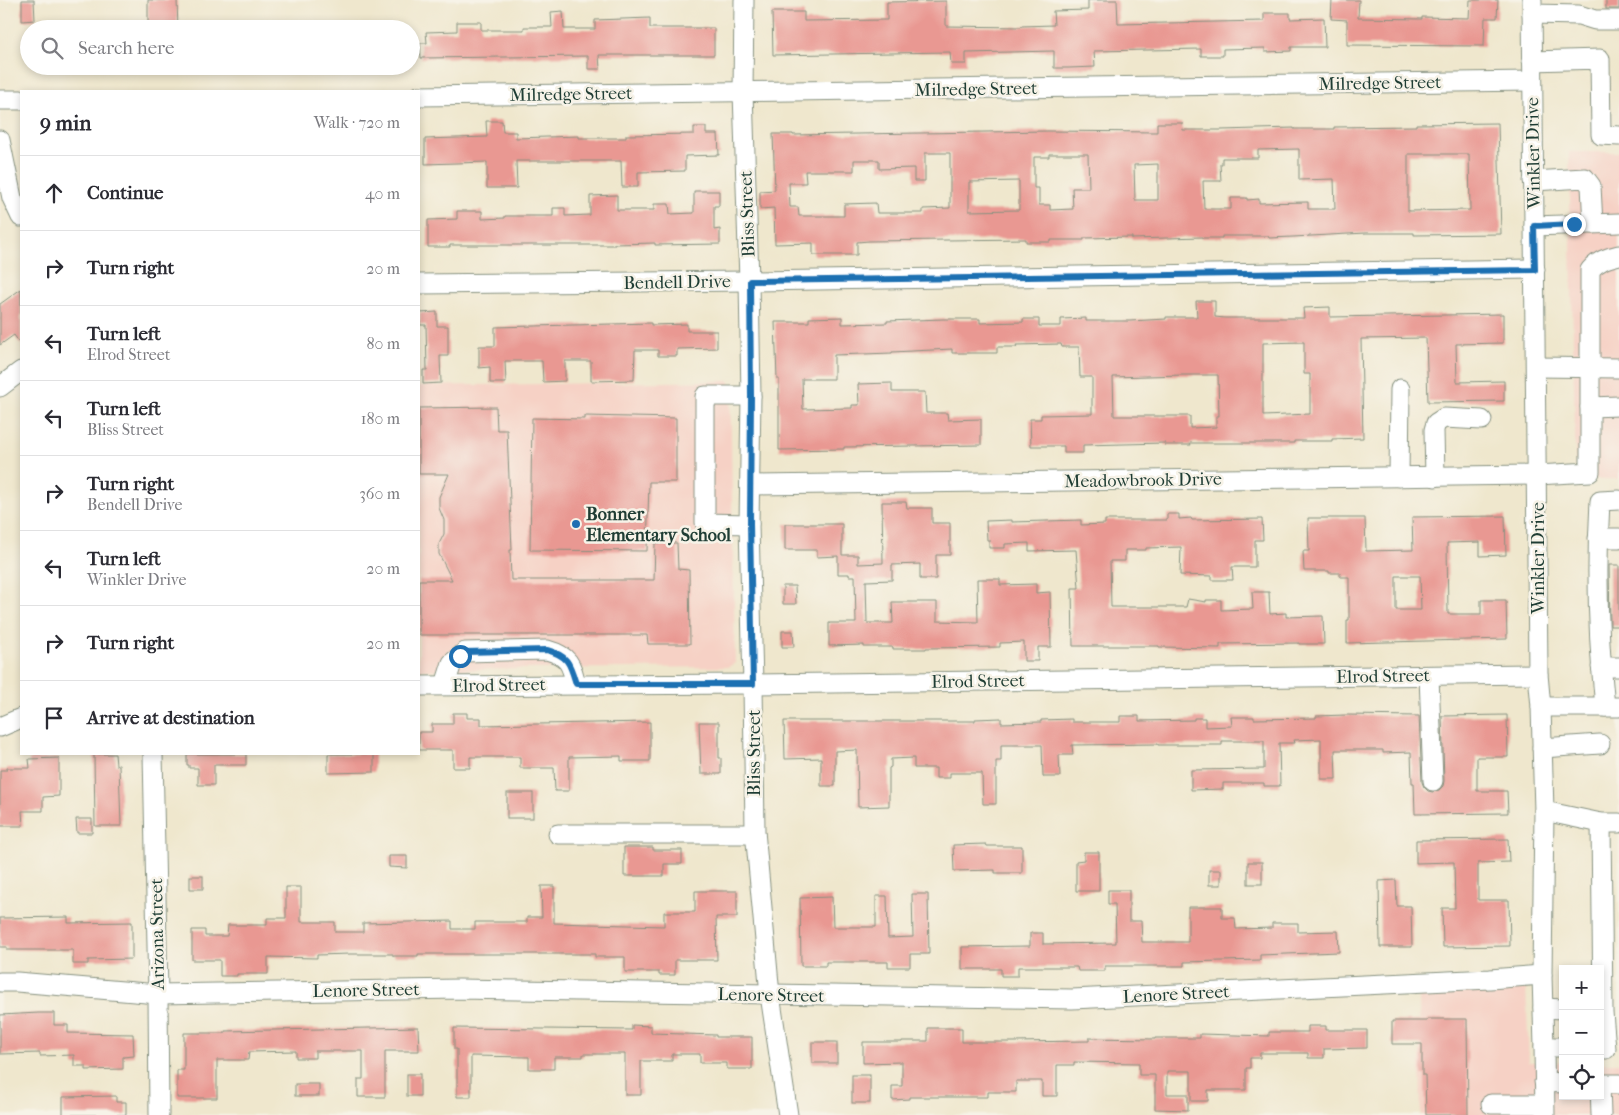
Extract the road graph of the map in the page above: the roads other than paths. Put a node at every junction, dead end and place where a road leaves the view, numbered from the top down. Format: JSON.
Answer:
{"nodes":[{"id":1,"x":744,"y":0,"type":"edge"},
{"id":2,"x":1532,"y":7,"type":"edge"},
{"id":3,"x":1579,"y":7,"type":"edge"},
{"id":4,"x":1619,"y":20,"type":"edge"},
{"id":5,"x":1532,"y":61,"type":"junction"},
{"id":6,"x":1532,"y":81,"type":"junction"},
{"id":7,"x":743,"y":92,"type":"junction"},
{"id":8,"x":420,"y":96,"type":"edge"},
{"id":9,"x":0,"y":100,"type":"edge"},
{"id":10,"x":20,"y":100,"type":"edge"},
{"id":11,"x":1619,"y":136,"type":"edge"},
{"id":12,"x":0,"y":140,"type":"edge"},
{"id":13,"x":1534,"y":181,"type":"junction"},
{"id":14,"x":20,"y":215,"type":"edge"},
{"id":15,"x":1619,"y":223,"type":"edge"},
{"id":16,"x":1593,"y":224,"type":"junction"},
{"id":17,"x":1534,"y":226,"type":"junction"},
{"id":18,"x":1619,"y":255,"type":"edge"},
{"id":19,"x":1535,"y":270,"type":"junction"},
{"id":20,"x":750,"y":281,"type":"junction"},
{"id":21,"x":420,"y":284,"type":"edge"},
{"id":22,"x":1536,"y":367,"type":"junction"},
{"id":23,"x":1591,"y":368,"type":"junction"},
{"id":24,"x":1619,"y":368,"type":"edge"},
{"id":25,"x":20,"y":372,"type":"edge"},
{"id":26,"x":0,"y":387,"type":"edge"},
{"id":27,"x":1400,"y":389,"type":"dead end"},
{"id":28,"x":751,"y":396,"type":"junction"},
{"id":29,"x":1619,"y":406,"type":"edge"},
{"id":30,"x":1590,"y":407,"type":"junction"},
{"id":31,"x":1482,"y":420,"type":"dead end"},
{"id":32,"x":1537,"y":475,"type":"junction"},
{"id":33,"x":1399,"y":477,"type":"junction"},
{"id":34,"x":1435,"y":477,"type":"junction"},
{"id":35,"x":750,"y":486,"type":"junction"},
{"id":36,"x":1619,"y":500,"type":"edge"},
{"id":37,"x":750,"y":524,"type":"junction"},
{"id":38,"x":1598,"y":538,"type":"junction"},
{"id":39,"x":1619,"y":538,"type":"edge"},
{"id":40,"x":1610,"y":667,"type":"edge"},
{"id":41,"x":1538,"y":674,"type":"junction"},
{"id":42,"x":1429,"y":676,"type":"junction"},
{"id":43,"x":576,"y":684,"type":"junction"},
{"id":44,"x":753,"y":684,"type":"junction"},
{"id":45,"x":446,"y":685,"type":"junction"},
{"id":46,"x":420,"y":686,"type":"edge"},
{"id":47,"x":1541,"y":707,"type":"junction"},
{"id":48,"x":1612,"y":707,"type":"edge"},
{"id":49,"x":20,"y":718,"type":"edge"},
{"id":50,"x":0,"y":727,"type":"edge"},
{"id":51,"x":1600,"y":744,"type":"dead end"},
{"id":52,"x":1542,"y":748,"type":"junction"},
{"id":53,"x":153,"y":755,"type":"edge"},
{"id":54,"x":1433,"y":781,"type":"dead end"},
{"id":55,"x":1544,"y":811,"type":"junction"},
{"id":56,"x":1610,"y":823,"type":"edge"},
{"id":57,"x":558,"y":834,"type":"dead end"},
{"id":58,"x":755,"y":834,"type":"junction"},
{"id":59,"x":1610,"y":871,"type":"edge"},
{"id":60,"x":1542,"y":975,"type":"junction"},
{"id":61,"x":0,"y":982,"type":"edge"},
{"id":62,"x":158,"y":994,"type":"junction"},
{"id":63,"x":770,"y":995,"type":"junction"},
{"id":64,"x":1543,"y":1008,"type":"junction"},
{"id":65,"x":1559,"y":1009,"type":"edge"},
{"id":66,"x":1607,"y":1012,"type":"edge"},
{"id":67,"x":1554,"y":1047,"type":"edge"},
{"id":68,"x":1609,"y":1049,"type":"edge"},
{"id":69,"x":1554,"y":1083,"type":"edge"},
{"id":70,"x":1604,"y":1084,"type":"edge"},
{"id":71,"x":1619,"y":1084,"type":"edge"},
{"id":72,"x":1601,"y":1100,"type":"edge"},
{"id":73,"x":1491,"y":1104,"type":"dead end"},
{"id":74,"x":1544,"y":1109,"type":"edge"},
{"id":75,"x":159,"y":1115,"type":"edge"},
{"id":76,"x":788,"y":1115,"type":"edge"},
{"id":77,"x":1601,"y":1115,"type":"edge"}],
"edges":[{"from":1,"to":7,"type":"street","name":"Bliss Street"},
{"from":2,"to":3,"type":"street"},
{"from":2,"to":5,"type":"street","name":"Winkler Drive"},
{"from":3,"to":4,"type":"street"},
{"from":5,"to":6,"type":"street","name":"Winkler Drive"},
{"from":5,"to":11,"type":"street"},
{"from":6,"to":7,"type":"street","name":"Milredge Street"},
{"from":6,"to":13,"type":"street","name":"Winkler Drive"},
{"from":7,"to":8,"type":"street","name":"Milredge Street"},
{"from":7,"to":20,"type":"street","name":"Bliss Street"},
{"from":9,"to":10,"type":"street"},
{"from":12,"to":14,"type":"street"},
{"from":13,"to":16,"type":"street"},
{"from":13,"to":17,"type":"street","name":"Winkler Drive"},
{"from":15,"to":16,"type":"street"},
{"from":16,"to":17,"type":"street"},
{"from":17,"to":19,"type":"street","name":"Winkler Drive"},
{"from":18,"to":23,"type":"street"},
{"from":19,"to":20,"type":"street","name":"Bendell Drive"},
{"from":19,"to":22,"type":"street","name":"Winkler Drive"},
{"from":20,"to":21,"type":"street","name":"Bendell Drive"},
{"from":20,"to":28,"type":"street","name":"Bliss Street"},
{"from":22,"to":23,"type":"street"},
{"from":22,"to":32,"type":"street","name":"Winkler Drive"},
{"from":23,"to":24,"type":"street"},
{"from":23,"to":30,"type":"street"},
{"from":25,"to":26,"type":"street"},
{"from":27,"to":33,"type":"street"},
{"from":28,"to":35,"type":"street","name":"Bliss Street"},
{"from":28,"to":37,"type":"street"},
{"from":29,"to":30,"type":"street"},
{"from":30,"to":32,"type":"street","name":"Meadowbrook Drive"},
{"from":31,"to":34,"type":"street"},
{"from":32,"to":34,"type":"street","name":"Meadowbrook Drive"},
{"from":32,"to":41,"type":"street","name":"Winkler Drive"},
{"from":33,"to":34,"type":"street","name":"Meadowbrook Drive"},
{"from":33,"to":35,"type":"street","name":"Meadowbrook Drive"},
{"from":35,"to":37,"type":"street","name":"Bliss Street"},
{"from":36,"to":38,"type":"street"},
{"from":37,"to":44,"type":"street","name":"Bliss Street"},
{"from":38,"to":39,"type":"street"},
{"from":38,"to":40,"type":"street"},
{"from":40,"to":48,"type":"street"},
{"from":41,"to":42,"type":"street","name":"Elrod Street"},
{"from":41,"to":47,"type":"street","name":"Winkler Drive"},
{"from":42,"to":44,"type":"street","name":"Elrod Street"},
{"from":42,"to":54,"type":"street"},
{"from":43,"to":44,"type":"street","name":"Elrod Street"},
{"from":43,"to":45,"type":"street","name":"Elrod Street"},
{"from":43,"to":45,"type":"street"},
{"from":44,"to":58,"type":"street","name":"Bliss Street"},
{"from":45,"to":46,"type":"street","name":"Elrod Street"},
{"from":47,"to":48,"type":"street"},
{"from":47,"to":52,"type":"street","name":"Winkler Drive"},
{"from":49,"to":50,"type":"street"},
{"from":51,"to":52,"type":"street"},
{"from":52,"to":55,"type":"street","name":"Winkler Drive"},
{"from":53,"to":62,"type":"street","name":"Arizona Street"},
{"from":55,"to":56,"type":"street"},
{"from":55,"to":60,"type":"street","name":"Winkler Drive"},
{"from":56,"to":59,"type":"street"},
{"from":57,"to":58,"type":"street"},
{"from":58,"to":63,"type":"street","name":"Bliss Street"},
{"from":59,"to":66,"type":"street"},
{"from":60,"to":63,"type":"street","name":"Lenore Street"},
{"from":60,"to":64,"type":"street","name":"Winkler Drive"},
{"from":61,"to":62,"type":"street","name":"Lenore Street"},
{"from":62,"to":63,"type":"street","name":"Lenore Street"},
{"from":62,"to":75,"type":"street","name":"Arizona Street"},
{"from":63,"to":76,"type":"street","name":"Bliss Street"},
{"from":64,"to":65,"type":"street"},
{"from":64,"to":67,"type":"street","name":"Winkler Drive"},
{"from":66,"to":68,"type":"street"},
{"from":67,"to":69,"type":"street","name":"Winkler Drive"},
{"from":69,"to":74,"type":"street","name":"Winkler Drive"},
{"from":70,"to":71,"type":"street"},
{"from":72,"to":77,"type":"street"},
{"from":73,"to":74,"type":"street"}]}
